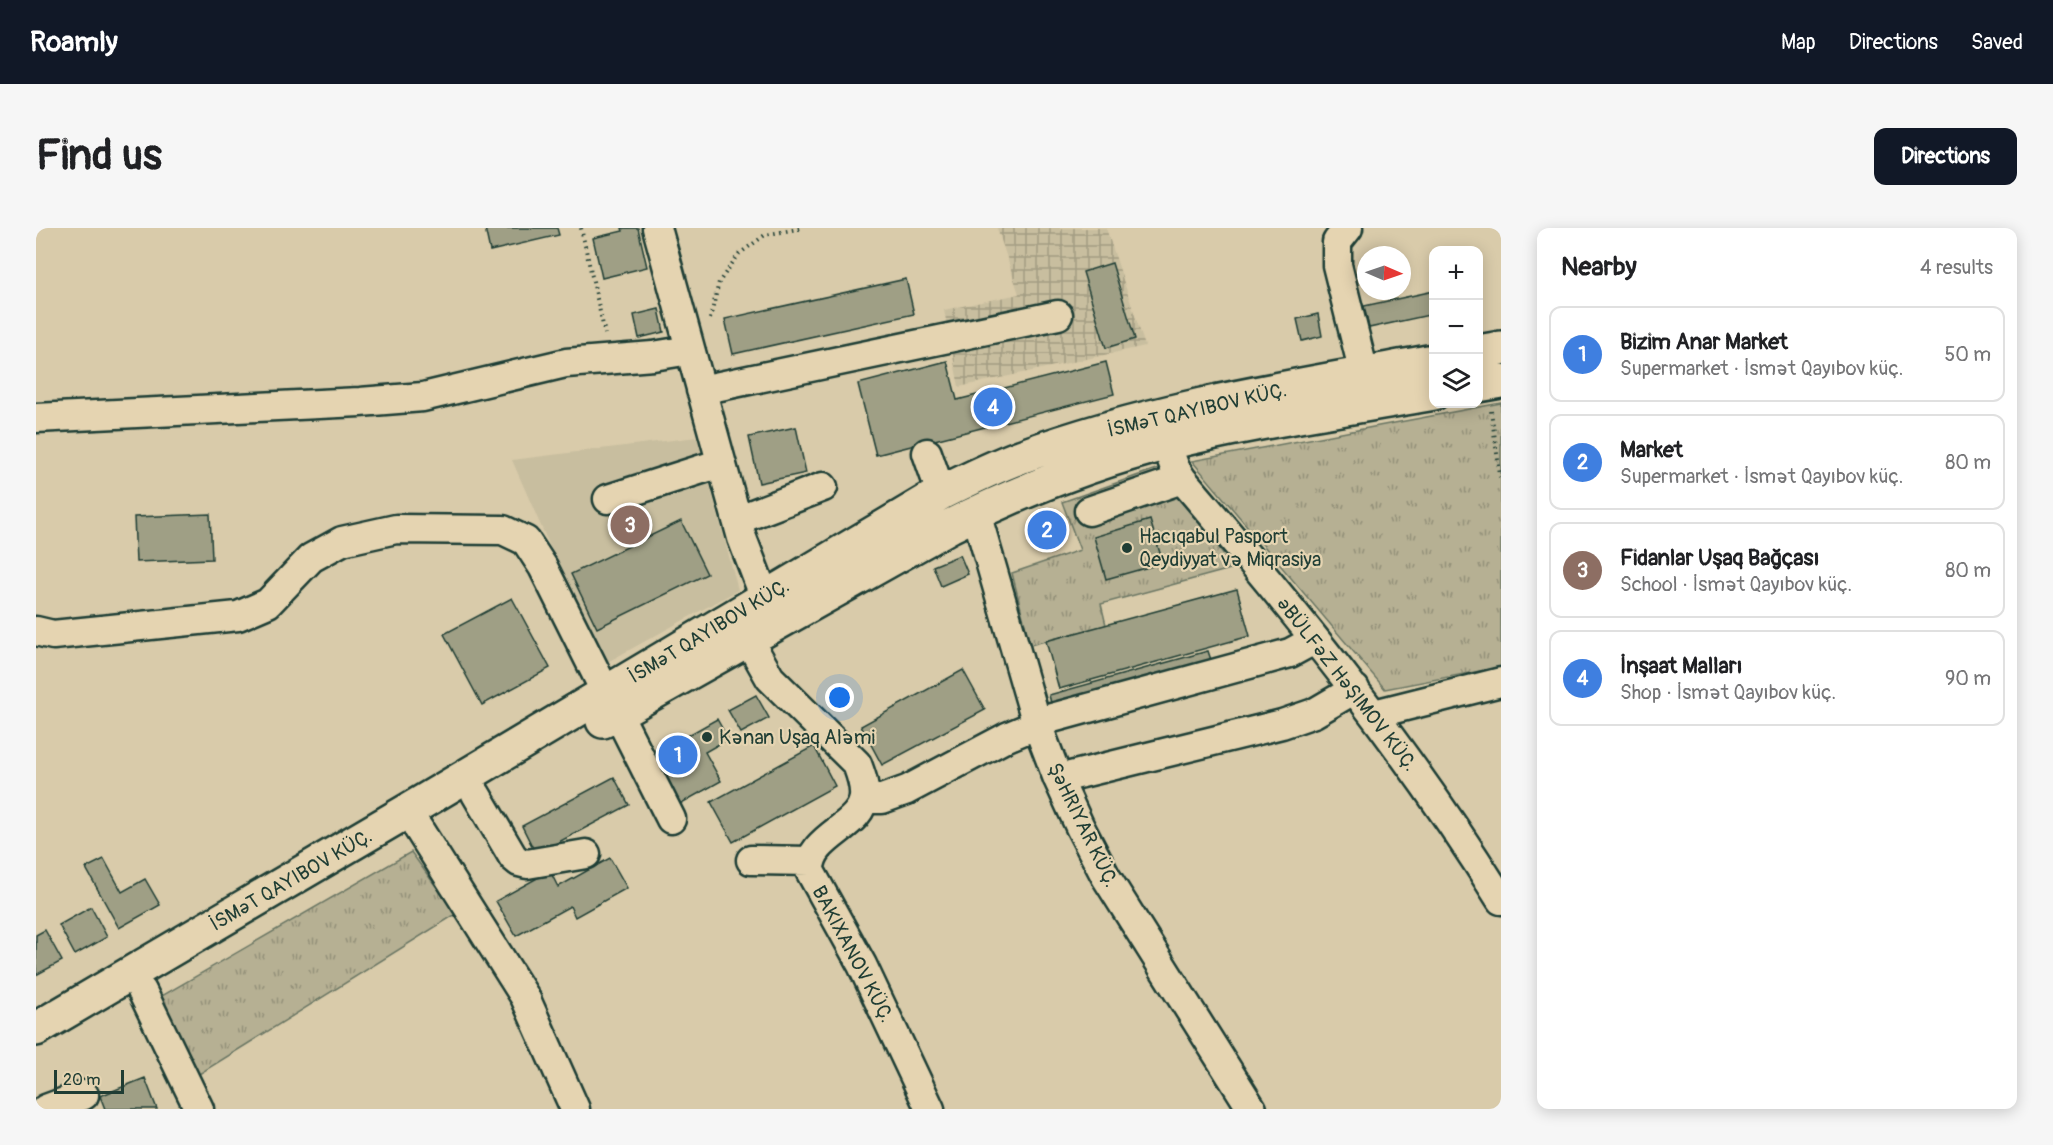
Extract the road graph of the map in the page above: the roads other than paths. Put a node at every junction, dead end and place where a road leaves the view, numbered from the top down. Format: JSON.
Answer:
{"nodes":[{"id":1,"x":657,"y":228,"type":"edge"},
{"id":2,"x":1348,"y":228,"type":"edge"},
{"id":3,"x":1058,"y":315,"type":"dead end"},
{"id":4,"x":1501,"y":348,"type":"edge"},
{"id":5,"x":690,"y":350,"type":"junction"},
{"id":6,"x":1483,"y":351,"type":"edge"},
{"id":7,"x":1429,"y":362,"type":"edge"},
{"id":8,"x":1365,"y":373,"type":"junction"},
{"id":9,"x":701,"y":390,"type":"junction"},
{"id":10,"x":1429,"y":394,"type":"edge"},
{"id":11,"x":36,"y":418,"type":"edge"},
{"id":12,"x":1166,"y":444,"type":"junction"},
{"id":13,"x":927,"y":453,"type":"dead end"},
{"id":14,"x":721,"y":463,"type":"junction"},
{"id":15,"x":1182,"y":479,"type":"junction"},
{"id":16,"x":823,"y":487,"type":"dead end"},
{"id":17,"x":941,"y":493,"type":"junction"},
{"id":18,"x":609,"y":499,"type":"dead end"},
{"id":19,"x":1089,"y":511,"type":"dead end"},
{"id":20,"x":976,"y":513,"type":"junction"},
{"id":21,"x":737,"y":520,"type":"junction"},
{"id":22,"x":765,"y":598,"type":"junction"},
{"id":23,"x":36,"y":631,"type":"edge"},
{"id":24,"x":748,"y":639,"type":"junction"},
{"id":25,"x":1314,"y":640,"type":"junction"},
{"id":26,"x":1501,"y":682,"type":"edge"},
{"id":27,"x":1355,"y":689,"type":"junction"},
{"id":28,"x":611,"y":703,"type":"junction"},
{"id":29,"x":1374,"y":714,"type":"junction"},
{"id":30,"x":1037,"y":724,"type":"junction"},
{"id":31,"x":1058,"y":779,"type":"junction"},
{"id":32,"x":476,"y":794,"type":"junction"},
{"id":33,"x":864,"y":800,"type":"junction"},
{"id":34,"x":671,"y":819,"type":"dead end"},
{"id":35,"x":418,"y":828,"type":"junction"},
{"id":36,"x":586,"y":854,"type":"dead end"},
{"id":37,"x":751,"y":860,"type":"dead end"},
{"id":38,"x":810,"y":861,"type":"junction"},
{"id":39,"x":1501,"y":900,"type":"edge"},
{"id":40,"x":142,"y":991,"type":"junction"},
{"id":41,"x":37,"y":1031,"type":"edge"},
{"id":42,"x":84,"y":1095,"type":"dead end"},
{"id":43,"x":46,"y":1109,"type":"edge"},
{"id":44,"x":199,"y":1109,"type":"edge"},
{"id":45,"x":575,"y":1109,"type":"edge"},
{"id":46,"x":930,"y":1109,"type":"edge"},
{"id":47,"x":1252,"y":1109,"type":"edge"}],
"edges":[{"from":1,"to":5,"type":"street"},
{"from":2,"to":8,"type":"street"},
{"from":3,"to":9,"type":"street"},
{"from":4,"to":6,"type":"main road"},
{"from":5,"to":9,"type":"street"},
{"from":5,"to":11,"type":"street"},
{"from":7,"to":8,"type":"main road"},
{"from":8,"to":17,"type":"main road"},
{"from":9,"to":14,"type":"street"},
{"from":10,"to":12,"type":"main road"},
{"from":12,"to":15,"type":"street","name":"ƏBÜLFƏZ HƏŞIMOV KÜÇ."},
{"from":12,"to":20,"type":"main road"},
{"from":13,"to":17,"type":"street"},
{"from":14,"to":18,"type":"street"},
{"from":14,"to":21,"type":"street"},
{"from":15,"to":19,"type":"street"},
{"from":15,"to":25,"type":"street","name":"ƏBÜLFƏZ HƏŞIMOV KÜÇ."},
{"from":16,"to":21,"type":"street"},
{"from":17,"to":22,"type":"main road"},
{"from":20,"to":24,"type":"main road"},
{"from":20,"to":30,"type":"street","name":"ŞƏHRIYAR KÜÇ."},
{"from":21,"to":22,"type":"street"},
{"from":22,"to":28,"type":"main road"},
{"from":23,"to":28,"type":"street"},
{"from":24,"to":28,"type":"main road"},
{"from":24,"to":33,"type":"street"},
{"from":25,"to":27,"type":"street","name":"ƏBÜLFƏZ HƏŞIMOV KÜÇ."},
{"from":25,"to":30,"type":"street"},
{"from":26,"to":29,"type":"street"},
{"from":27,"to":29,"type":"street","name":"ƏBÜLFƏZ HƏŞIMOV KÜÇ."},
{"from":27,"to":31,"type":"street"},
{"from":28,"to":32,"type":"main road"},
{"from":28,"to":34,"type":"street"},
{"from":28,"to":41,"type":"main road"},
{"from":29,"to":39,"type":"street","name":"ƏBÜLFƏZ HƏŞIMOV KÜÇ."},
{"from":30,"to":31,"type":"street","name":"ŞƏHRIYAR KÜÇ."},
{"from":30,"to":33,"type":"street"},
{"from":31,"to":47,"type":"street","name":"ŞƏHRIYAR KÜÇ."},
{"from":32,"to":35,"type":"main road"},
{"from":32,"to":36,"type":"street"},
{"from":33,"to":38,"type":"street","name":"BAKIXANOV KÜÇ."},
{"from":35,"to":40,"type":"main road"},
{"from":35,"to":45,"type":"street"},
{"from":37,"to":38,"type":"street"},
{"from":38,"to":46,"type":"street","name":"BAKIXANOV KÜÇ."},
{"from":40,"to":41,"type":"main road"},
{"from":40,"to":44,"type":"street"},
{"from":42,"to":43,"type":"street"}]}
